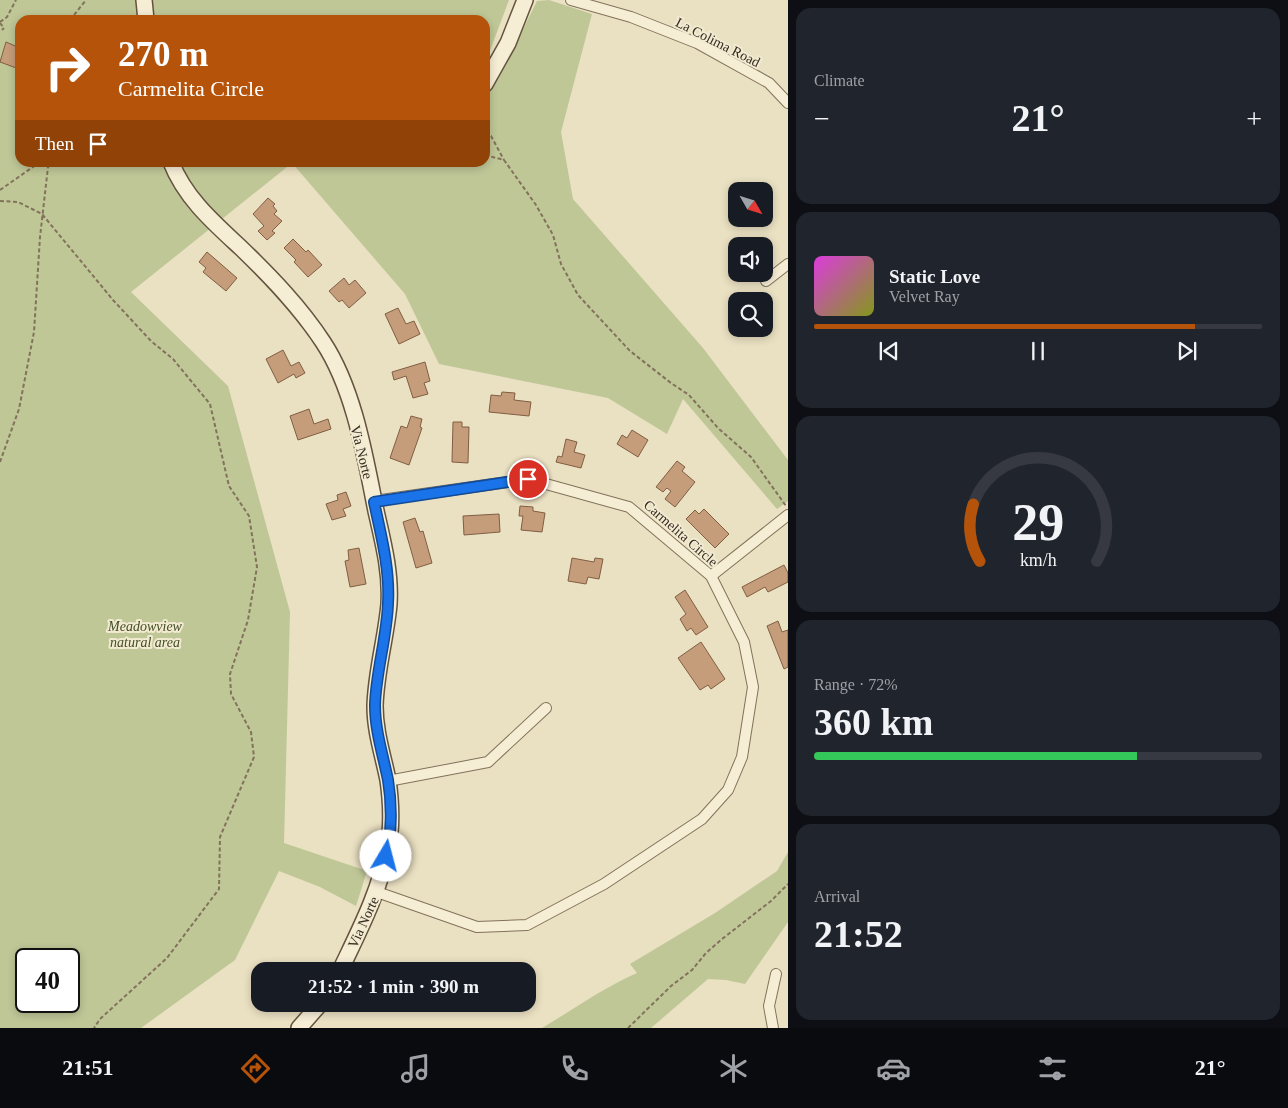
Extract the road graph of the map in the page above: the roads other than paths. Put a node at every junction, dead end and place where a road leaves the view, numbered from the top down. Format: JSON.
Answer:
{"nodes":[{"id":1,"x":144,"y":0,"type":"edge"},
{"id":2,"x":525,"y":0,"type":"edge"},
{"id":3,"x":571,"y":0,"type":"edge"},
{"id":4,"x":146,"y":15,"type":"edge"},
{"id":5,"x":490,"y":75,"type":"edge"},
{"id":6,"x":788,"y":103,"type":"edge"},
{"id":7,"x":174,"y":167,"type":"edge"},
{"id":8,"x":788,"y":264,"type":"edge"},
{"id":9,"x":773,"y":276,"type":"edge"},
{"id":10,"x":374,"y":502,"type":"junction"},
{"id":11,"x":788,"y":515,"type":"edge"},
{"id":12,"x":711,"y":576,"type":"junction"},
{"id":13,"x":546,"y":708,"type":"dead end"},
{"id":14,"x":388,"y":781,"type":"junction"},
{"id":15,"x":377,"y":892,"type":"junction"},
{"id":16,"x":344,"y":962,"type":"edge"},
{"id":17,"x":776,"y":974,"type":"dead end"},
{"id":18,"x":313,"y":1012,"type":"edge"},
{"id":19,"x":299,"y":1028,"type":"edge"},
{"id":20,"x":773,"y":1028,"type":"edge"}],
"edges":[{"from":1,"to":4,"type":"street"},
{"from":2,"to":5,"type":"street"},
{"from":3,"to":6,"type":"street","name":"La Colima Road"},
{"from":7,"to":10,"type":"street","name":"Via Norte"},
{"from":8,"to":9,"type":"street"},
{"from":10,"to":12,"type":"street","name":"Carmelita Circle"},
{"from":10,"to":14,"type":"street","name":"Via Norte"},
{"from":11,"to":12,"type":"street"},
{"from":12,"to":15,"type":"street","name":"Carmelita Circle"},
{"from":13,"to":14,"type":"street"},
{"from":14,"to":15,"type":"street","name":"Via Norte"},
{"from":15,"to":16,"type":"street","name":"Via Norte"},
{"from":17,"to":20,"type":"street"},
{"from":18,"to":19,"type":"street"}]}
